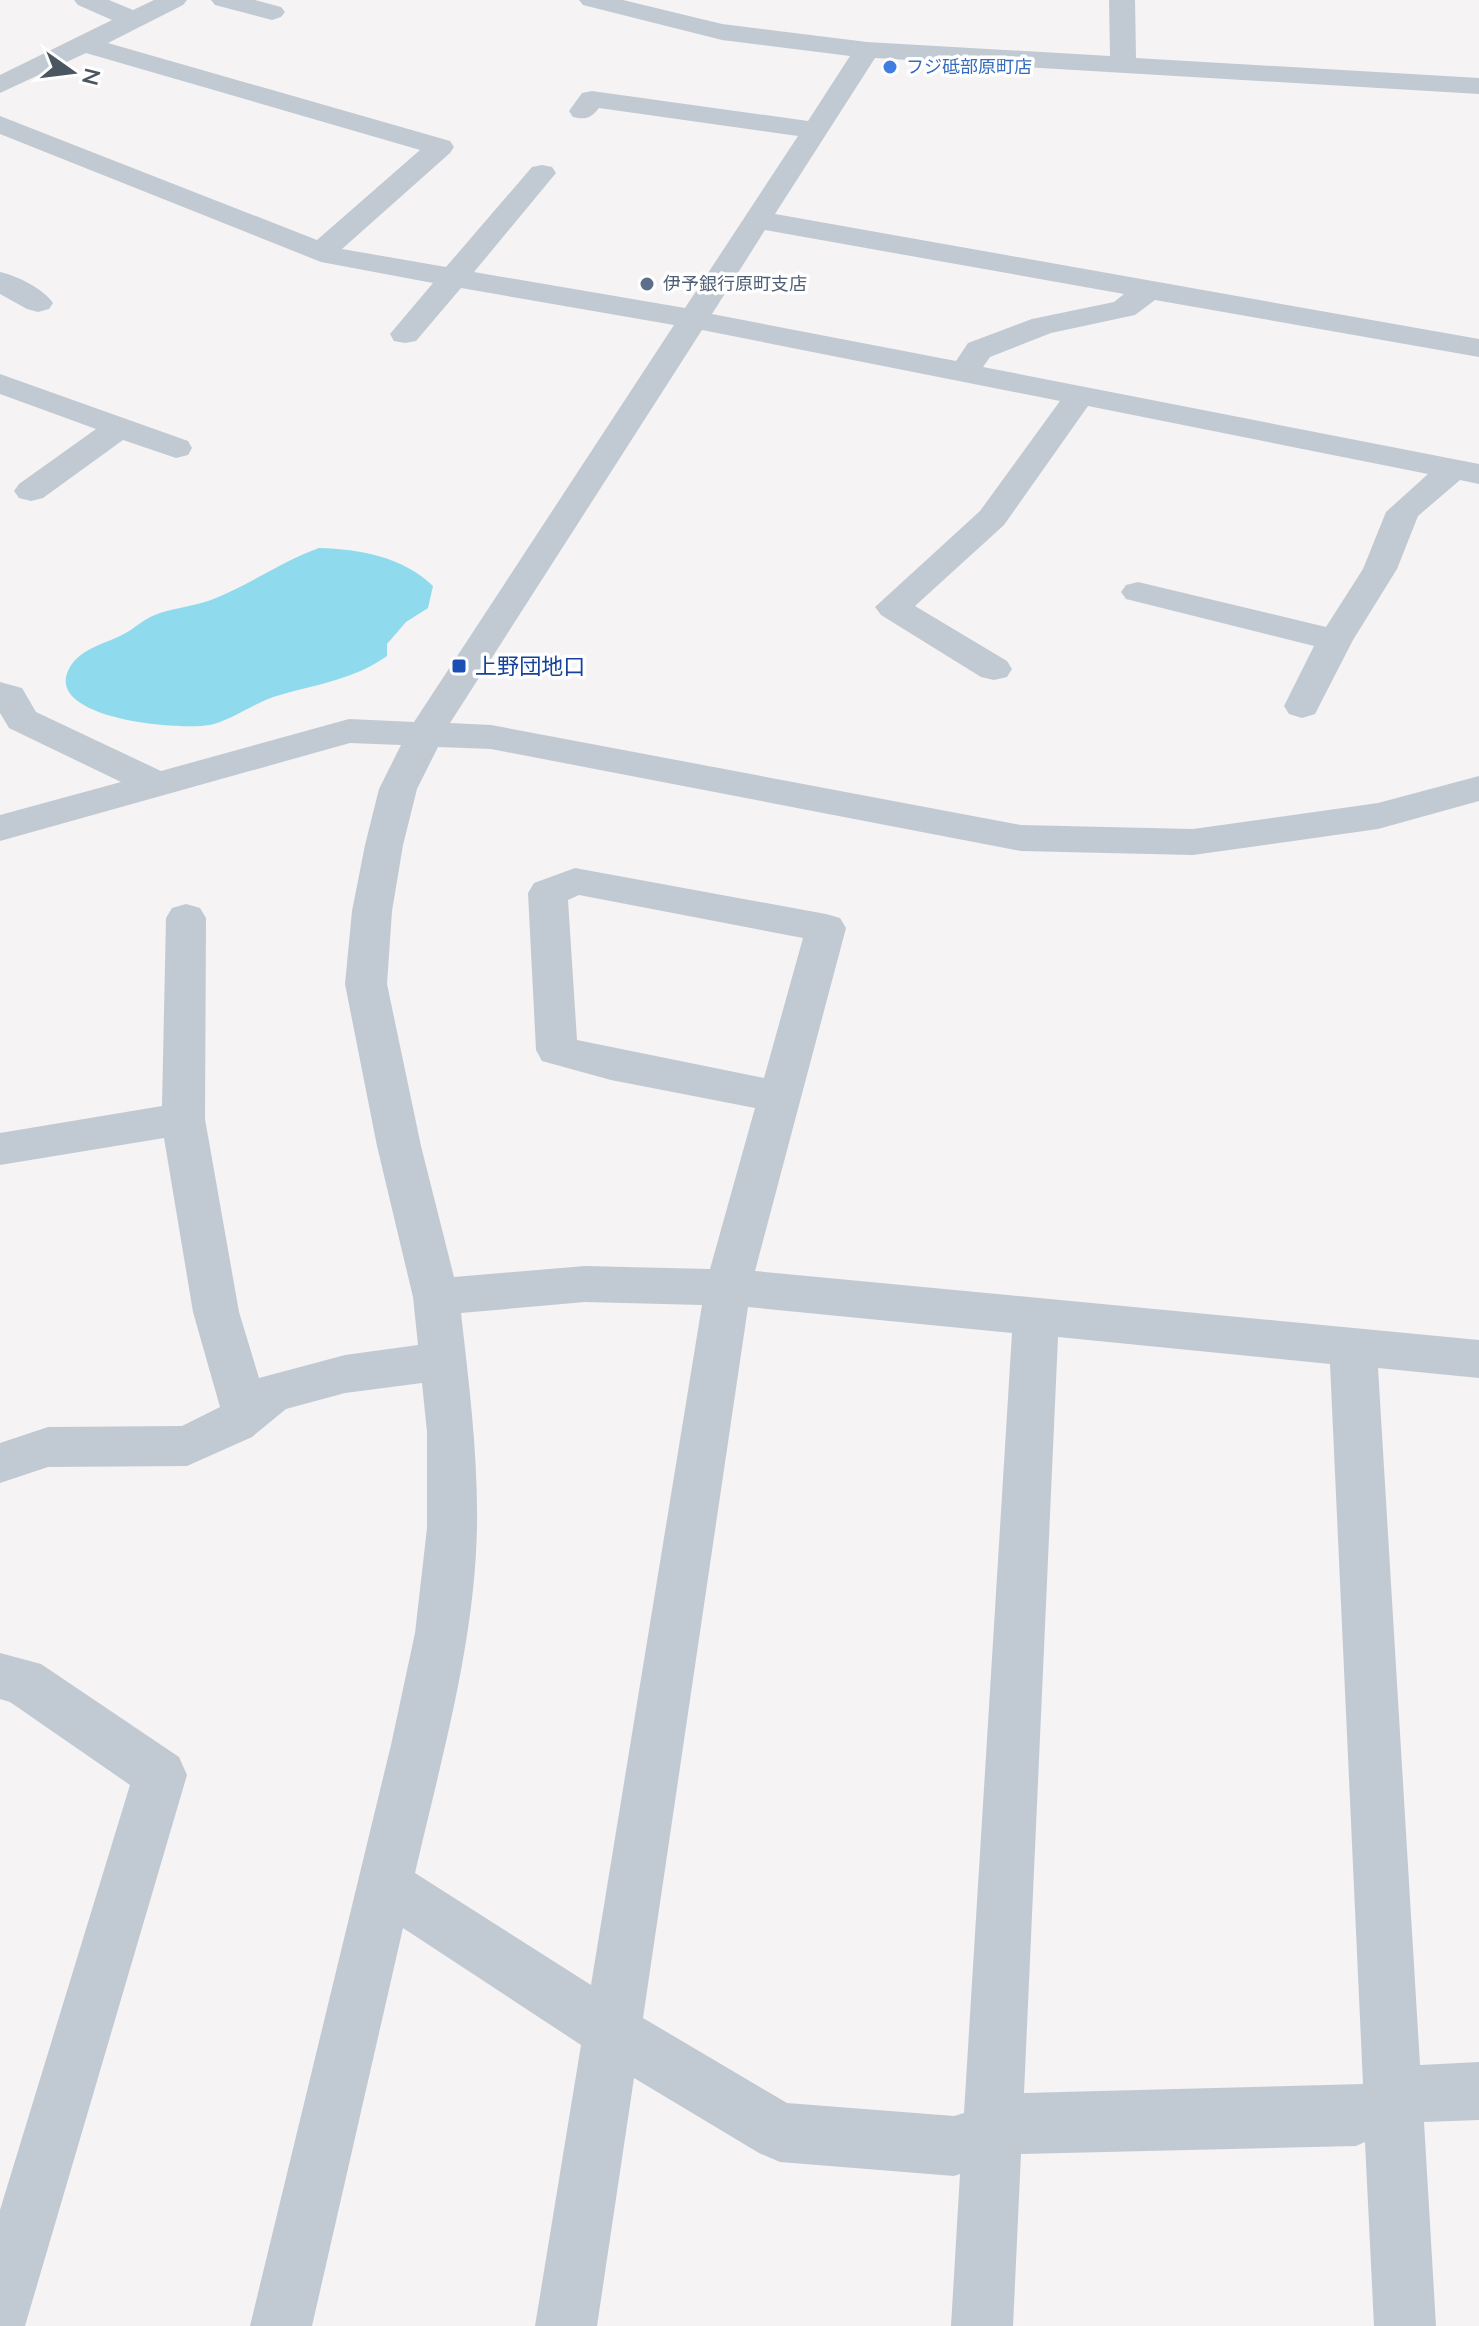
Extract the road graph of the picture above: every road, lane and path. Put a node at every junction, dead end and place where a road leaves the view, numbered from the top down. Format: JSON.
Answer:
{"nodes":[{"id":1,"x":87,"y":0,"type":"edge"},
{"id":2,"x":174,"y":0,"type":"edge"},
{"id":3,"x":224,"y":0,"type":"edge"},
{"id":4,"x":592,"y":0,"type":"edge"},
{"id":5,"x":1122,"y":0,"type":"edge"},
{"id":6,"x":272,"y":12,"type":"dead end"},
{"id":7,"x":133,"y":20,"type":"junction"},
{"id":8,"x":84,"y":44,"type":"junction"},
{"id":9,"x":867,"y":50,"type":"junction"},
{"id":10,"x":1123,"y":66,"type":"junction"},
{"id":11,"x":0,"y":85,"type":"edge"},
{"id":12,"x":1479,"y":86,"type":"edge"},
{"id":13,"x":583,"y":111,"type":"dead end"},
{"id":14,"x":0,"y":124,"type":"edge"},
{"id":15,"x":816,"y":130,"type":"junction"},
{"id":16,"x":542,"y":173,"type":"dead end"},
{"id":17,"x":757,"y":220,"type":"junction"},
{"id":18,"x":321,"y":252,"type":"junction"},
{"id":19,"x":451,"y":277,"type":"junction"},
{"id":20,"x":0,"y":281,"type":"edge"},
{"id":21,"x":1149,"y":290,"type":"junction"},
{"id":22,"x":38,"y":303,"type":"dead end"},
{"id":23,"x":693,"y":319,"type":"junction"},
{"id":24,"x":405,"y":334,"type":"dead end"},
{"id":25,"x":1479,"y":348,"type":"edge"},
{"id":26,"x":964,"y":372,"type":"junction"},
{"id":27,"x":0,"y":383,"type":"edge"},
{"id":28,"x":1080,"y":395,"type":"junction"},
{"id":29,"x":120,"y":427,"type":"junction"},
{"id":30,"x":176,"y":448,"type":"dead end"},
{"id":31,"x":1466,"y":472,"type":"edge"},
{"id":32,"x":31,"y":491,"type":"edge"},
{"id":33,"x":1138,"y":592,"type":"dead end"},
{"id":34,"x":1335,"y":640,"type":"junction"},
{"id":35,"x":994,"y":669,"type":"dead end"},
{"id":36,"x":0,"y":693,"type":"edge"},
{"id":37,"x":1302,"y":706,"type":"dead end"},
{"id":38,"x":425,"y":734,"type":"junction"},
{"id":39,"x":157,"y":784,"type":"junction"},
{"id":40,"x":1479,"y":788,"type":"edge"},
{"id":41,"x":0,"y":828,"type":"edge"},
{"id":42,"x":186,"y":918,"type":"dead end"},
{"id":43,"x":778,"y":1097,"type":"junction"},
{"id":44,"x":183,"y":1119,"type":"junction"},
{"id":45,"x":0,"y":1149,"type":"edge"},
{"id":46,"x":728,"y":1287,"type":"junction"},
{"id":47,"x":436,"y":1297,"type":"junction"},
{"id":48,"x":1036,"y":1317,"type":"junction"},
{"id":49,"x":1353,"y":1347,"type":"junction"},
{"id":50,"x":1479,"y":1359,"type":"edge"},
{"id":51,"x":442,"y":1361,"type":"junction"},
{"id":52,"x":246,"y":1413,"type":"junction"},
{"id":53,"x":0,"y":1463,"type":"edge"},
{"id":54,"x":0,"y":1676,"type":"edge"},
{"id":55,"x":385,"y":1885,"type":"junction"},
{"id":56,"x":613,"y":2033,"type":"junction"},
{"id":57,"x":1479,"y":2091,"type":"edge"},
{"id":58,"x":1394,"y":2104,"type":"junction"},
{"id":59,"x":993,"y":2133,"type":"junction"},
{"id":60,"x":0,"y":2312,"type":"edge"},
{"id":61,"x":281,"y":2326,"type":"edge"},
{"id":62,"x":566,"y":2326,"type":"edge"},
{"id":63,"x":982,"y":2326,"type":"edge"},
{"id":64,"x":1405,"y":2326,"type":"edge"}],
"edges":[{"from":1,"to":7,"type":"street"},
{"from":2,"to":7,"type":"street"},
{"from":3,"to":6,"type":"street"},
{"from":4,"to":9,"type":"street"},
{"from":5,"to":10,"type":"street"},
{"from":7,"to":8,"type":"street"},
{"from":8,"to":11,"type":"street"},
{"from":8,"to":18,"type":"street"},
{"from":9,"to":10,"type":"street"},
{"from":9,"to":15,"type":"street"},
{"from":10,"to":12,"type":"street"},
{"from":13,"to":15,"type":"street"},
{"from":14,"to":18,"type":"street"},
{"from":15,"to":17,"type":"street"},
{"from":16,"to":19,"type":"street"},
{"from":17,"to":21,"type":"street"},
{"from":17,"to":23,"type":"street"},
{"from":18,"to":19,"type":"street"},
{"from":19,"to":23,"type":"street"},
{"from":19,"to":24,"type":"street"},
{"from":20,"to":22,"type":"street"},
{"from":21,"to":25,"type":"street"},
{"from":21,"to":26,"type":"street"},
{"from":23,"to":26,"type":"street"},
{"from":23,"to":38,"type":"street"},
{"from":26,"to":28,"type":"street"},
{"from":27,"to":29,"type":"street"},
{"from":28,"to":31,"type":"street"},
{"from":28,"to":35,"type":"street"},
{"from":29,"to":30,"type":"street"},
{"from":29,"to":32,"type":"street"},
{"from":31,"to":34,"type":"street"},
{"from":33,"to":34,"type":"street"},
{"from":34,"to":37,"type":"street"},
{"from":36,"to":39,"type":"street"},
{"from":38,"to":39,"type":"street"},
{"from":38,"to":40,"type":"street"},
{"from":38,"to":47,"type":"street"},
{"from":39,"to":41,"type":"street"},
{"from":42,"to":44,"type":"street"},
{"from":43,"to":43,"type":"street"},
{"from":43,"to":46,"type":"street"},
{"from":44,"to":45,"type":"street"},
{"from":44,"to":52,"type":"street"},
{"from":46,"to":47,"type":"street"},
{"from":46,"to":48,"type":"street"},
{"from":46,"to":56,"type":"street"},
{"from":47,"to":51,"type":"street"},
{"from":48,"to":49,"type":"street"},
{"from":48,"to":59,"type":"street"},
{"from":49,"to":50,"type":"street"},
{"from":49,"to":58,"type":"street"},
{"from":51,"to":52,"type":"street"},
{"from":51,"to":55,"type":"street"},
{"from":52,"to":53,"type":"street"},
{"from":54,"to":60,"type":"street"},
{"from":55,"to":56,"type":"street"},
{"from":55,"to":61,"type":"street"},
{"from":56,"to":59,"type":"street"},
{"from":56,"to":62,"type":"street"},
{"from":57,"to":58,"type":"street"},
{"from":58,"to":59,"type":"street"},
{"from":58,"to":64,"type":"street"},
{"from":59,"to":63,"type":"street"}]}
